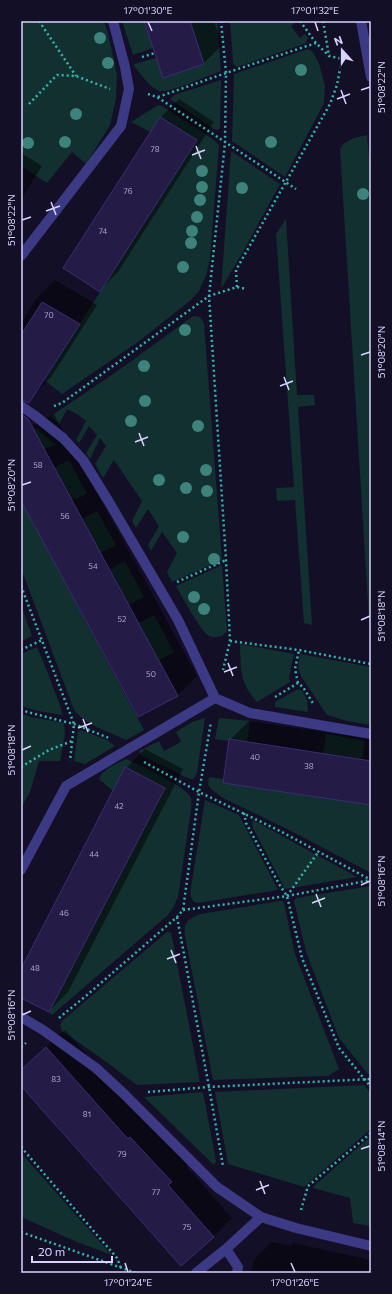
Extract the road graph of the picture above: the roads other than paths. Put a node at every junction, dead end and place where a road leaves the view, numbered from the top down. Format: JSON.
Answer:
{"nodes":[{"id":1,"x":113,"y":21,"type":"edge"},
{"id":2,"x":361,"y":21,"type":"edge"},
{"id":3,"x":371,"y":77,"type":"edge"},
{"id":4,"x":21,"y":256,"type":"edge"},
{"id":5,"x":21,"y":406,"type":"edge"},
{"id":6,"x":215,"y":698,"type":"junction"},
{"id":7,"x":371,"y":734,"type":"edge"},
{"id":8,"x":21,"y":870,"type":"edge"},
{"id":9,"x":21,"y":1017,"type":"edge"},
{"id":10,"x":261,"y":1217,"type":"junction"},
{"id":11,"x":371,"y":1246,"type":"edge"},
{"id":12,"x":226,"y":1249,"type":"junction"},
{"id":13,"x":196,"y":1273,"type":"edge"},
{"id":14,"x":237,"y":1273,"type":"edge"}],
"edges":[{"from":1,"to":4,"type":"street"},
{"from":2,"to":3,"type":"street"},
{"from":5,"to":6,"type":"street"},
{"from":6,"to":7,"type":"street"},
{"from":6,"to":8,"type":"street"},
{"from":9,"to":10,"type":"street"},
{"from":10,"to":11,"type":"street"},
{"from":10,"to":12,"type":"street"},
{"from":12,"to":13,"type":"street"},
{"from":12,"to":14,"type":"street"}]}
